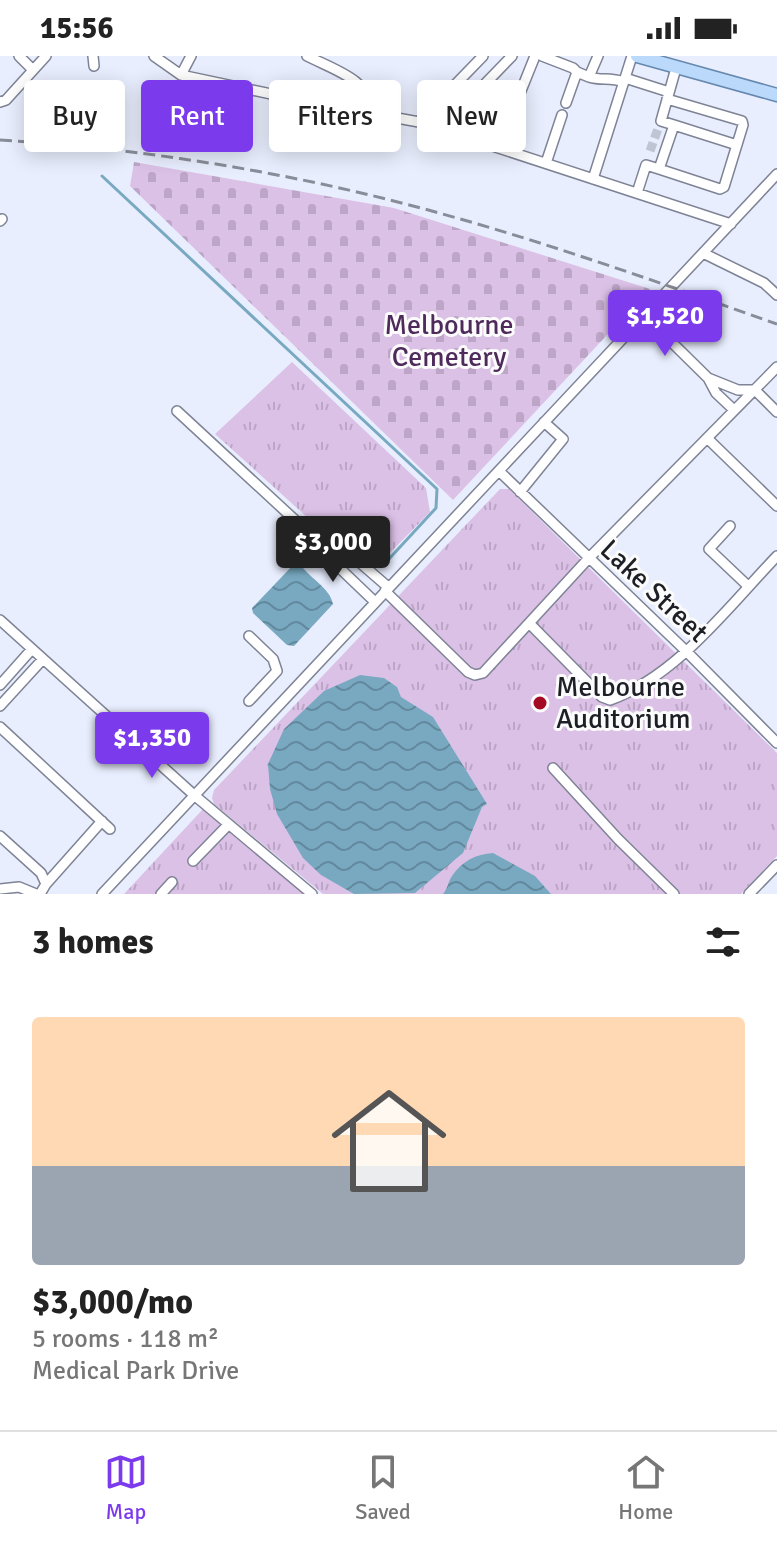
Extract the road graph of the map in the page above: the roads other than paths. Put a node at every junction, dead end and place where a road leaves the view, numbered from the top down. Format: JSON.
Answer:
{"nodes":[{"id":1,"x":19,"y":56,"type":"edge"},
{"id":2,"x":46,"y":56,"type":"edge"},
{"id":3,"x":154,"y":56,"type":"edge"},
{"id":4,"x":191,"y":56,"type":"edge"},
{"id":5,"x":307,"y":56,"type":"edge"},
{"id":6,"x":483,"y":56,"type":"edge"},
{"id":7,"x":512,"y":56,"type":"edge"},
{"id":8,"x":535,"y":56,"type":"edge"},
{"id":9,"x":542,"y":56,"type":"edge"},
{"id":10,"x":598,"y":56,"type":"edge"},
{"id":11,"x":634,"y":56,"type":"edge"},
{"id":12,"x":676,"y":68,"type":"junction"},
{"id":13,"x":33,"y":70,"type":"junction"},
{"id":14,"x":577,"y":72,"type":"junction"},
{"id":15,"x":181,"y":75,"type":"junction"},
{"id":16,"x":589,"y":77,"type":"junction"},
{"id":17,"x":354,"y":80,"type":"edge"},
{"id":18,"x":460,"y":80,"type":"edge"},
{"id":19,"x":489,"y":80,"type":"edge"},
{"id":20,"x":525,"y":80,"type":"edge"},
{"id":21,"x":624,"y":80,"type":"junction"},
{"id":22,"x":269,"y":93,"type":"edge"},
{"id":23,"x":668,"y":95,"type":"junction"},
{"id":24,"x":777,"y":95,"type":"edge"},
{"id":25,"x":0,"y":102,"type":"edge"},
{"id":26,"x":566,"y":103,"type":"dead end"},
{"id":27,"x":562,"y":115,"type":"dead end"},
{"id":28,"x":674,"y":125,"type":"junction"},
{"id":29,"x":737,"y":145,"type":"junction"},
{"id":30,"x":650,"y":151,"type":"tunnel mouth"},
{"id":31,"x":511,"y":152,"type":"edge"},
{"id":32,"x":546,"y":163,"type":"junction"},
{"id":33,"x":646,"y":165,"type":"junction"},
{"id":34,"x":659,"y":169,"type":"junction"},
{"id":35,"x":777,"y":174,"type":"edge"},
{"id":36,"x":593,"y":179,"type":"junction"},
{"id":37,"x":773,"y":186,"type":"edge"},
{"id":38,"x":637,"y":193,"type":"junction"},
{"id":39,"x":731,"y":224,"type":"junction"},
{"id":40,"x":703,"y":253,"type":"junction"},
{"id":41,"x":777,"y":295,"type":"edge"},
{"id":42,"x":644,"y":315,"type":"junction"},
{"id":43,"x":777,"y":367,"type":"edge"},
{"id":44,"x":708,"y":378,"type":"junction"},
{"id":45,"x":755,"y":390,"type":"junction"},
{"id":46,"x":734,"y":410,"type":"junction"},
{"id":47,"x":177,"y":411,"type":"dead end"},
{"id":48,"x":777,"y":412,"type":"edge"},
{"id":49,"x":544,"y":422,"type":"junction"},
{"id":50,"x":707,"y":438,"type":"junction"},
{"id":51,"x":499,"y":471,"type":"junction"},
{"id":52,"x":520,"y":492,"type":"junction"},
{"id":53,"x":777,"y":506,"type":"edge"},
{"id":54,"x":730,"y":526,"type":"dead end"},
{"id":55,"x":322,"y":545,"type":"junction"},
{"id":56,"x":777,"y":556,"type":"edge"},
{"id":57,"x":588,"y":559,"type":"junction"},
{"id":58,"x":748,"y":586,"type":"junction"},
{"id":59,"x":386,"y":589,"type":"junction"},
{"id":60,"x":374,"y":601,"type":"junction"},
{"id":61,"x":0,"y":620,"type":"edge"},
{"id":62,"x":529,"y":623,"type":"junction"},
{"id":63,"x":249,"y":636,"type":"dead end"},
{"id":64,"x":32,"y":649,"type":"junction"},
{"id":65,"x":686,"y":651,"type":"junction"},
{"id":66,"x":43,"y":659,"type":"junction"},
{"id":67,"x":0,"y":685,"type":"edge"},
{"id":68,"x":249,"y":701,"type":"dead end"},
{"id":69,"x":0,"y":706,"type":"edge"},
{"id":70,"x":0,"y":727,"type":"edge"},
{"id":71,"x":776,"y":740,"type":"edge"},
{"id":72,"x":553,"y":768,"type":"dead end"},
{"id":73,"x":194,"y":795,"type":"junction"},
{"id":74,"x":228,"y":825,"type":"junction"},
{"id":75,"x":0,"y":836,"type":"edge"},
{"id":76,"x":193,"y":861,"type":"dead end"},
{"id":77,"x":777,"y":865,"type":"edge"},
{"id":78,"x":172,"y":882,"type":"dead end"},
{"id":79,"x":46,"y":884,"type":"junction"},
{"id":80,"x":0,"y":889,"type":"edge"},
{"id":81,"x":38,"y":894,"type":"edge"},
{"id":82,"x":102,"y":894,"type":"edge"},
{"id":83,"x":161,"y":894,"type":"edge"},
{"id":84,"x":312,"y":894,"type":"edge"},
{"id":85,"x":674,"y":894,"type":"edge"},
{"id":86,"x":749,"y":894,"type":"edge"}],
"edges":[{"from":1,"to":13,"type":"street"},
{"from":2,"to":13,"type":"street"},
{"from":3,"to":15,"type":"street"},
{"from":4,"to":15,"type":"street"},
{"from":5,"to":17,"type":"street"},
{"from":6,"to":18,"type":"street"},
{"from":7,"to":19,"type":"street"},
{"from":8,"to":20,"type":"street"},
{"from":9,"to":14,"type":"street"},
{"from":10,"to":16,"type":"street"},
{"from":11,"to":12,"type":"main road"},
{"from":11,"to":21,"type":"street"},
{"from":12,"to":23,"type":"street"},
{"from":12,"to":24,"type":"main road"},
{"from":13,"to":25,"type":"street"},
{"from":14,"to":16,"type":"street"},
{"from":14,"to":26,"type":"street"},
{"from":15,"to":22,"type":"street"},
{"from":16,"to":21,"type":"street"},
{"from":21,"to":23,"type":"street"},
{"from":21,"to":36,"type":"street"},
{"from":23,"to":28,"type":"street"},
{"from":23,"to":29,"type":"street"},
{"from":27,"to":32,"type":"street"},
{"from":28,"to":29,"type":"street"},
{"from":28,"to":34,"type":"street"},
{"from":29,"to":34,"type":"street"},
{"from":30,"to":33,"type":"street"},
{"from":31,"to":32,"type":"street"},
{"from":32,"to":36,"type":"street"},
{"from":33,"to":34,"type":"street"},
{"from":33,"to":38,"type":"street"},
{"from":35,"to":37,"type":"street"},
{"from":36,"to":38,"type":"street"},
{"from":37,"to":39,"type":"street"},
{"from":38,"to":39,"type":"street"},
{"from":39,"to":40,"type":"street"},
{"from":40,"to":41,"type":"street"},
{"from":40,"to":42,"type":"street"},
{"from":42,"to":44,"type":"street"},
{"from":42,"to":49,"type":"street"},
{"from":43,"to":45,"type":"street"},
{"from":44,"to":45,"type":"street"},
{"from":44,"to":46,"type":"street"},
{"from":45,"to":46,"type":"street"},
{"from":45,"to":48,"type":"street"},
{"from":46,"to":50,"type":"street"},
{"from":47,"to":55,"type":"street"},
{"from":49,"to":51,"type":"street"},
{"from":49,"to":52,"type":"street"},
{"from":50,"to":53,"type":"street"},
{"from":50,"to":57,"type":"street"},
{"from":51,"to":52,"type":"street","name":"Lake Street"},
{"from":51,"to":59,"type":"street"},
{"from":52,"to":57,"type":"street","name":"Lake Street"},
{"from":54,"to":58,"type":"street"},
{"from":55,"to":59,"type":"street"},
{"from":55,"to":60,"type":"street"},
{"from":56,"to":58,"type":"street"},
{"from":57,"to":62,"type":"street"},
{"from":57,"to":65,"type":"street","name":"Lake Street"},
{"from":58,"to":65,"type":"street"},
{"from":59,"to":60,"type":"street"},
{"from":59,"to":62,"type":"street"},
{"from":60,"to":73,"type":"street"},
{"from":61,"to":64,"type":"street"},
{"from":62,"to":65,"type":"street"},
{"from":63,"to":68,"type":"street"},
{"from":64,"to":66,"type":"street"},
{"from":64,"to":67,"type":"street"},
{"from":65,"to":71,"type":"street","name":"Lake Street"},
{"from":66,"to":69,"type":"street"},
{"from":66,"to":73,"type":"street"},
{"from":70,"to":79,"type":"street"},
{"from":72,"to":85,"type":"street"},
{"from":73,"to":74,"type":"street"},
{"from":73,"to":82,"type":"street"},
{"from":74,"to":76,"type":"street"},
{"from":74,"to":84,"type":"street"},
{"from":75,"to":79,"type":"street"},
{"from":77,"to":86,"type":"street"},
{"from":78,"to":83,"type":"street"},
{"from":79,"to":81,"type":"street"},
{"from":80,"to":81,"type":"street"}]}
